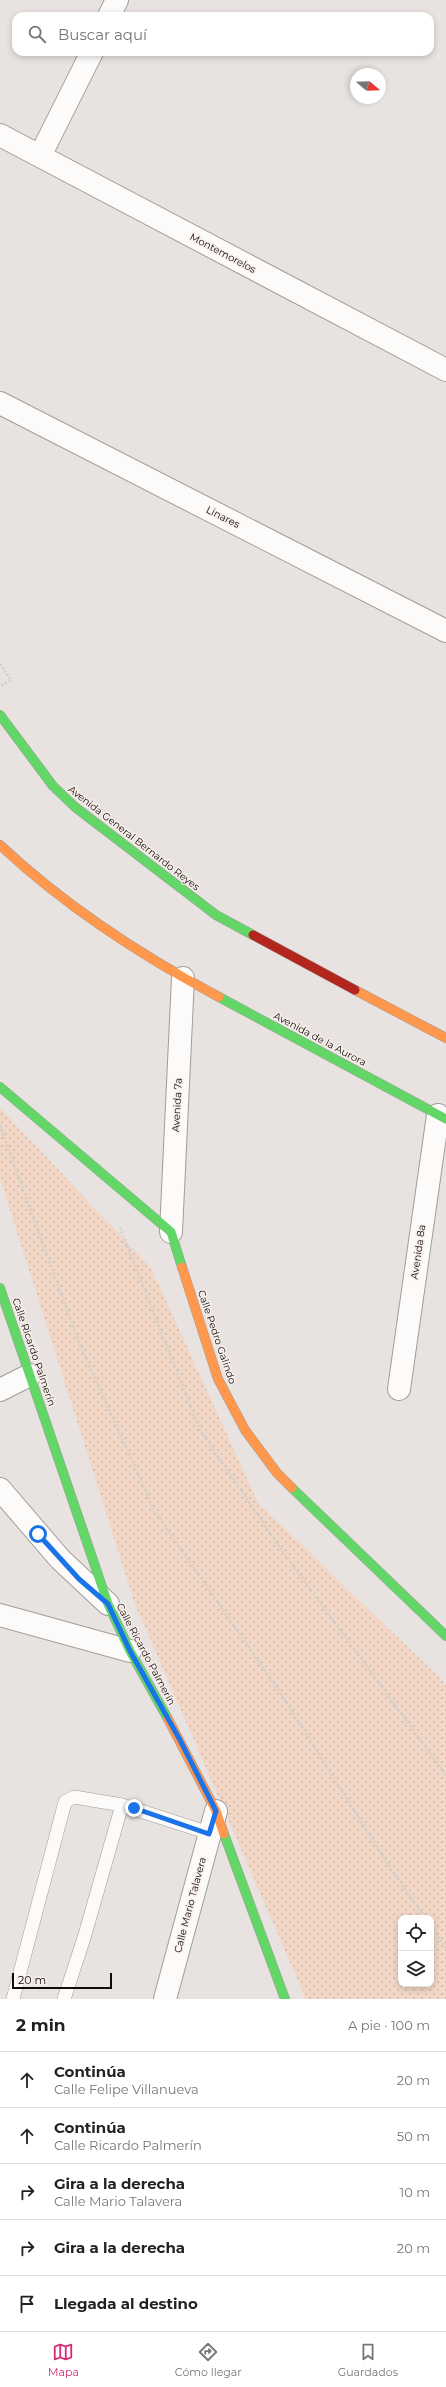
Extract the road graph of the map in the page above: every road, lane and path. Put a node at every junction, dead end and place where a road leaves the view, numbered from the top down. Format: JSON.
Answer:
{"nodes":[{"id":1,"x":117,"y":0,"type":"edge"},
{"id":2,"x":111,"y":12,"type":"edge"},
{"id":3,"x":90,"y":56,"type":"edge"},
{"id":4,"x":0,"y":135,"type":"edge"},
{"id":5,"x":40,"y":156,"type":"junction"},
{"id":6,"x":446,"y":370,"type":"edge"},
{"id":7,"x":0,"y":403,"type":"edge"},
{"id":8,"x":446,"y":631,"type":"edge"},
{"id":9,"x":0,"y":664,"type":"edge"},
{"id":10,"x":0,"y":686,"type":"edge"},
{"id":11,"x":0,"y":715,"type":"edge"},
{"id":12,"x":0,"y":845,"type":"edge"},
{"id":13,"x":183,"y":978,"type":"junction"},
{"id":14,"x":446,"y":1038,"type":"edge"},
{"id":15,"x":0,"y":1087,"type":"edge"},
{"id":16,"x":442,"y":1117,"type":"edge"},
{"id":17,"x":0,"y":1125,"type":"edge"},
{"id":18,"x":171,"y":1232,"type":"junction"},
{"id":19,"x":0,"y":1288,"type":"edge"},
{"id":20,"x":30,"y":1375,"type":"junction"},
{"id":21,"x":399,"y":1389,"type":"dead end"},
{"id":22,"x":0,"y":1390,"type":"edge"},
{"id":23,"x":0,"y":1489,"type":"edge"},
{"id":24,"x":108,"y":1604,"type":"junction"},
{"id":25,"x":0,"y":1615,"type":"edge"},
{"id":26,"x":446,"y":1636,"type":"edge"},
{"id":27,"x":130,"y":1651,"type":"junction"},
{"id":28,"x":122,"y":1805,"type":"junction"},
{"id":29,"x":216,"y":1811,"type":"junction"},
{"id":30,"x":209,"y":1834,"type":"junction"},
{"id":31,"x":423,"y":1915,"type":"edge"},
{"id":32,"x":434,"y":1931,"type":"edge"},
{"id":33,"x":446,"y":1948,"type":"edge"},
{"id":34,"x":12,"y":1999,"type":"edge"},
{"id":35,"x":64,"y":1999,"type":"edge"},
{"id":36,"x":165,"y":1999,"type":"edge"},
{"id":37,"x":285,"y":1999,"type":"edge"}],
"edges":[{"from":1,"to":2,"type":"street"},
{"from":3,"to":5,"type":"street"},
{"from":4,"to":5,"type":"street","name":"Montemorelos"},
{"from":5,"to":6,"type":"street","name":"Montemorelos"},
{"from":7,"to":8,"type":"street","name":"Linares"},
{"from":9,"to":10,"type":"path"},
{"from":11,"to":14,"type":"street","name":"Avenida General Bernardo Reyes"},
{"from":12,"to":13,"type":"street"},
{"from":13,"to":16,"type":"street","name":"Avenida de la Aurora"},
{"from":13,"to":18,"type":"street","name":"Avenida 7a"},
{"from":15,"to":18,"type":"street"},
{"from":16,"to":21,"type":"street","name":"Avenida 8a"},
{"from":17,"to":31,"type":"path"},
{"from":18,"to":26,"type":"street","name":"Calle Pedro Galindo"},
{"from":19,"to":20,"type":"street","name":"Calle Ricardo Palmerín"},
{"from":20,"to":22,"type":"street"},
{"from":20,"to":24,"type":"street","name":"Calle Ricardo Palmerín"},
{"from":23,"to":24,"type":"street"},
{"from":24,"to":27,"type":"street","name":"Calle Ricardo Palmerín"},
{"from":25,"to":27,"type":"street"},
{"from":27,"to":29,"type":"street","name":"Calle Ricardo Palmerín"},
{"from":28,"to":30,"type":"lane"},
{"from":28,"to":34,"type":"lane"},
{"from":28,"to":35,"type":"lane"},
{"from":29,"to":30,"type":"street","name":"Calle Mario Talavera"},
{"from":29,"to":37,"type":"street","name":"Calle Ricardo Palmerín"},
{"from":30,"to":36,"type":"street","name":"Calle Mario Talavera"},
{"from":32,"to":33,"type":"path"}]}
